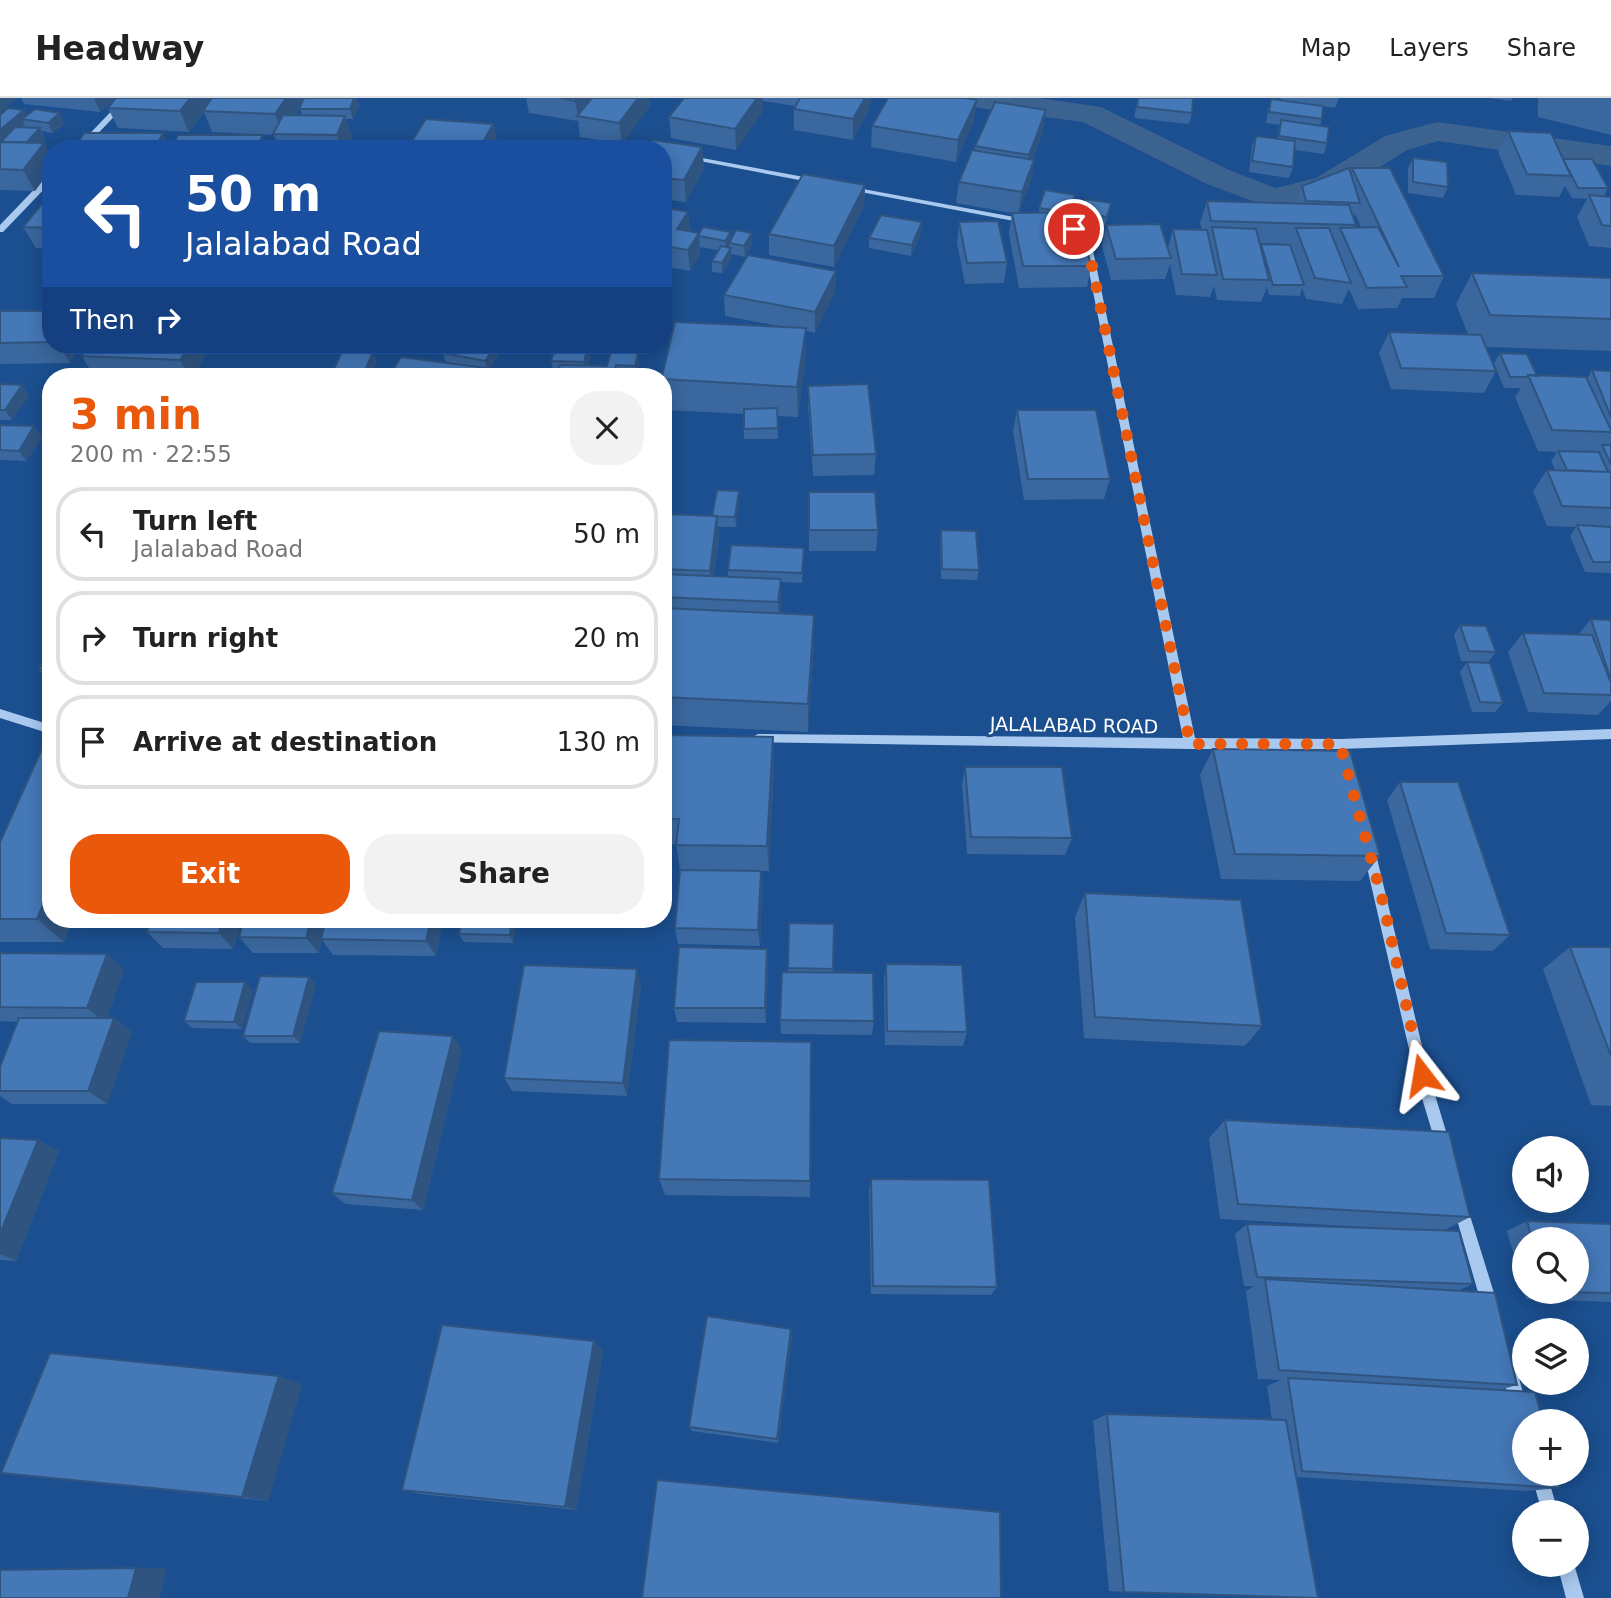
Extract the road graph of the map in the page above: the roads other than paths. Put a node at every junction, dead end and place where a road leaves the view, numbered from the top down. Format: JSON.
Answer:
{"nodes":[{"id":1,"x":128,"y":98,"type":"edge"},
{"id":2,"x":88,"y":140,"type":"edge"},
{"id":3,"x":680,"y":155,"type":"edge"},
{"id":4,"x":830,"y":184,"type":"edge"},
{"id":5,"x":42,"y":186,"type":"edge"},
{"id":6,"x":844,"y":187,"type":"edge"},
{"id":7,"x":1034,"y":223,"type":"edge"},
{"id":8,"x":1061,"y":227,"type":"edge"},
{"id":9,"x":0,"y":230,"type":"edge"},
{"id":10,"x":0,"y":713,"type":"edge"},
{"id":11,"x":42,"y":727,"type":"edge"},
{"id":12,"x":1611,"y":734,"type":"edge"},
{"id":13,"x":746,"y":739,"type":"edge"},
{"id":14,"x":1190,"y":744,"type":"junction"},
{"id":15,"x":1366,"y":836,"type":"edge"},
{"id":16,"x":1450,"y":1169,"type":"edge"},
{"id":17,"x":1458,"y":1196,"type":"edge"},
{"id":18,"x":1493,"y":1317,"type":"edge"},
{"id":19,"x":1505,"y":1357,"type":"edge"},
{"id":20,"x":1520,"y":1409,"type":"edge"},
{"id":21,"x":1569,"y":1577,"type":"edge"},
{"id":22,"x":1575,"y":1598,"type":"edge"}],
"edges":[{"from":1,"to":2,"type":"street"},
{"from":3,"to":4,"type":"street"},
{"from":5,"to":9,"type":"street"},
{"from":6,"to":7,"type":"street"},
{"from":8,"to":14,"type":"street"},
{"from":10,"to":11,"type":"street"},
{"from":12,"to":14,"type":"street","name":"JALALABAD ROAD"},
{"from":13,"to":14,"type":"street","name":"JALALABAD ROAD"},
{"from":15,"to":16,"type":"street"},
{"from":17,"to":18,"type":"street"},
{"from":19,"to":20,"type":"street"},
{"from":21,"to":22,"type":"street"}]}
